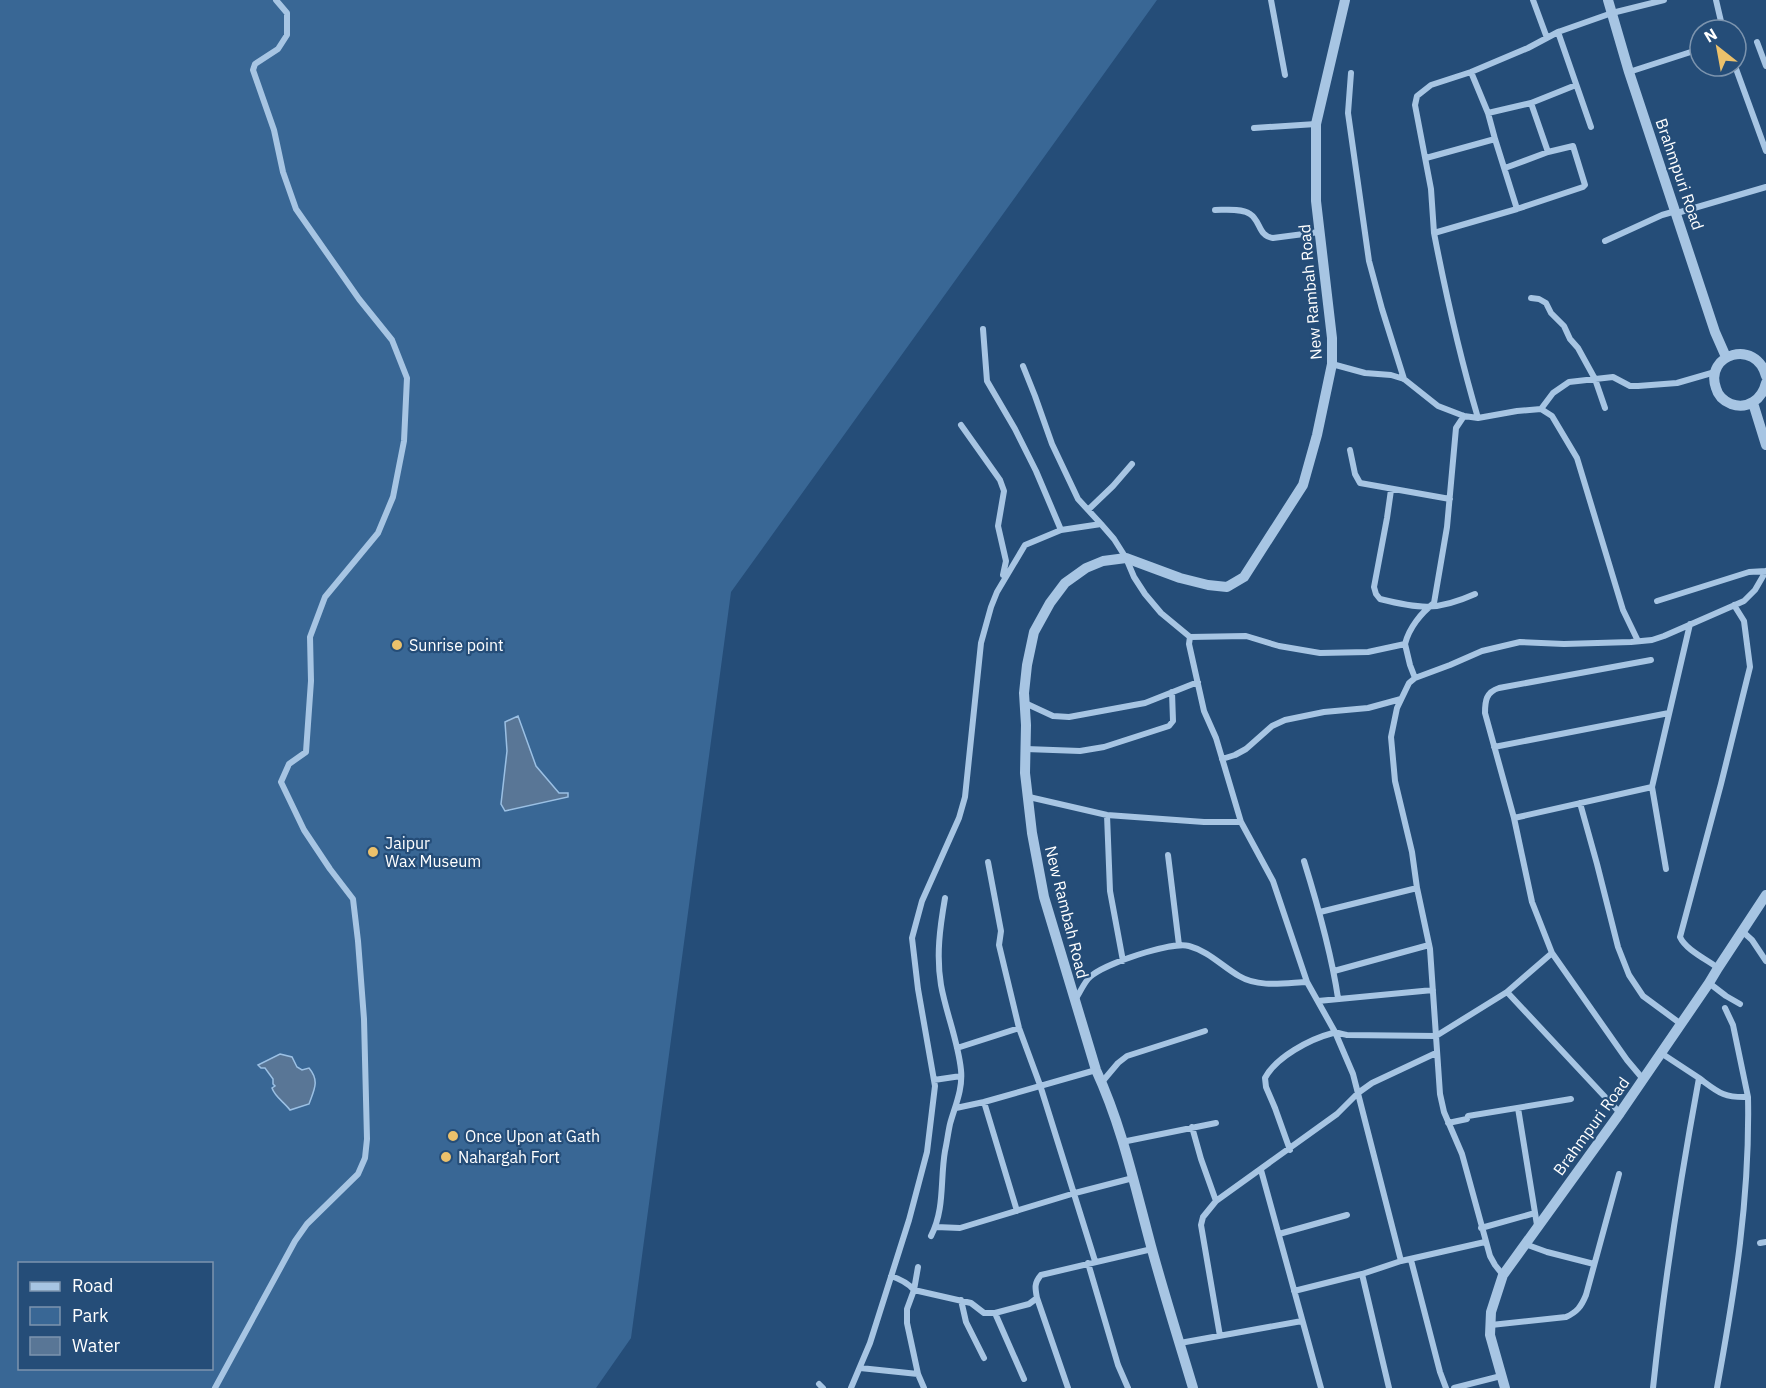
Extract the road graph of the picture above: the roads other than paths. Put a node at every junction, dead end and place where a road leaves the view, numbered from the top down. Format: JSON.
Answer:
{"nodes":[{"id":1,"x":276,"y":0,"type":"edge"},
{"id":2,"x":1271,"y":0,"type":"edge"},
{"id":3,"x":1345,"y":0,"type":"edge"},
{"id":4,"x":1533,"y":0,"type":"edge"},
{"id":5,"x":1608,"y":0,"type":"edge"},
{"id":6,"x":1664,"y":0,"type":"edge"},
{"id":7,"x":1716,"y":0,"type":"edge"},
{"id":8,"x":1612,"y":13,"type":"junction"},
{"id":9,"x":1720,"y":18,"type":"edge"},
{"id":10,"x":1558,"y":32,"type":"junction"},
{"id":11,"x":1547,"y":38,"type":"junction"},
{"id":12,"x":1757,"y":42,"type":"dead end"},
{"id":13,"x":1688,"y":53,"type":"edge"},
{"id":14,"x":1766,"y":66,"type":"edge"},
{"id":15,"x":1471,"y":72,"type":"junction"},
{"id":16,"x":1629,"y":72,"type":"junction"},
{"id":17,"x":1351,"y":74,"type":"dead end"},
{"id":18,"x":1285,"y":75,"type":"dead end"},
{"id":19,"x":1739,"y":78,"type":"edge"},
{"id":20,"x":1576,"y":85,"type":"junction"},
{"id":21,"x":1531,"y":103,"type":"junction"},
{"id":22,"x":1488,"y":113,"type":"junction"},
{"id":23,"x":1316,"y":124,"type":"junction"},
{"id":24,"x":1591,"y":126,"type":"dead end"},
{"id":25,"x":1254,"y":129,"type":"dead end"},
{"id":26,"x":1495,"y":139,"type":"junction"},
{"id":27,"x":1766,"y":151,"type":"edge"},
{"id":28,"x":1548,"y":152,"type":"junction"},
{"id":29,"x":1426,"y":158,"type":"junction"},
{"id":30,"x":1505,"y":168,"type":"junction"},
{"id":31,"x":1766,"y":187,"type":"edge"},
{"id":32,"x":1517,"y":209,"type":"junction"},
{"id":33,"x":1215,"y":210,"type":"dead end"},
{"id":34,"x":1676,"y":212,"type":"junction"},
{"id":35,"x":1319,"y":232,"type":"junction"},
{"id":36,"x":1434,"y":233,"type":"junction"},
{"id":37,"x":1605,"y":241,"type":"dead end"},
{"id":38,"x":1531,"y":298,"type":"dead end"},
{"id":39,"x":983,"y":329,"type":"dead end"},
{"id":40,"x":1726,"y":357,"type":"junction"},
{"id":41,"x":1332,"y":364,"type":"junction"},
{"id":42,"x":1023,"y":366,"type":"dead end"},
{"id":43,"x":1715,"y":372,"type":"junction"},
{"id":44,"x":1766,"y":376,"type":"edge"},
{"id":45,"x":1404,"y":379,"type":"junction"},
{"id":46,"x":1596,"y":379,"type":"junction"},
{"id":47,"x":1766,"y":383,"type":"edge"},
{"id":48,"x":1753,"y":403,"type":"junction"},
{"id":49,"x":1605,"y":408,"type":"dead end"},
{"id":50,"x":1541,"y":409,"type":"junction"},
{"id":51,"x":1464,"y":416,"type":"junction"},
{"id":52,"x":1478,"y":418,"type":"junction"},
{"id":53,"x":961,"y":425,"type":"dead end"},
{"id":54,"x":1766,"y":445,"type":"edge"},
{"id":55,"x":1350,"y":450,"type":"dead end"},
{"id":56,"x":1132,"y":465,"type":"dead end"},
{"id":57,"x":1390,"y":490,"type":"junction"},
{"id":58,"x":1450,"y":499,"type":"junction"},
{"id":59,"x":1088,"y":510,"type":"junction"},
{"id":60,"x":1101,"y":524,"type":"junction"},
{"id":61,"x":1061,"y":530,"type":"junction"},
{"id":62,"x":1126,"y":558,"type":"junction"},
{"id":63,"x":1766,"y":571,"type":"edge"},
{"id":64,"x":997,"y":592,"type":"junction"},
{"id":65,"x":1475,"y":594,"type":"dead end"},
{"id":66,"x":1657,"y":601,"type":"dead end"},
{"id":67,"x":1734,"y":605,"type":"junction"},
{"id":68,"x":1427,"y":608,"type":"junction"},
{"id":69,"x":1690,"y":624,"type":"junction"},
{"id":70,"x":1190,"y":637,"type":"junction"},
{"id":71,"x":1638,"y":641,"type":"junction"},
{"id":72,"x":1405,"y":644,"type":"junction"},
{"id":73,"x":1651,"y":660,"type":"dead end"},
{"id":74,"x":1415,"y":678,"type":"junction"},
{"id":75,"x":1198,"y":682,"type":"junction"},
{"id":76,"x":1172,"y":692,"type":"junction"},
{"id":77,"x":1401,"y":699,"type":"junction"},
{"id":78,"x":1025,"y":703,"type":"junction"},
{"id":79,"x":1669,"y":713,"type":"junction"},
{"id":80,"x":1494,"y":747,"type":"junction"},
{"id":81,"x":1026,"y":749,"type":"junction"},
{"id":82,"x":1222,"y":759,"type":"junction"},
{"id":83,"x":1652,"y":787,"type":"junction"},
{"id":84,"x":1029,"y":797,"type":"junction"},
{"id":85,"x":1580,"y":803,"type":"junction"},
{"id":86,"x":1107,"y":815,"type":"junction"},
{"id":87,"x":1514,"y":818,"type":"junction"},
{"id":88,"x":1241,"y":822,"type":"junction"},
{"id":89,"x":1168,"y":855,"type":"dead end"},
{"id":90,"x":1304,"y":861,"type":"dead end"},
{"id":91,"x":988,"y":862,"type":"dead end"},
{"id":92,"x":1666,"y":869,"type":"dead end"},
{"id":93,"x":1417,"y":888,"type":"junction"},
{"id":94,"x":1766,"y":895,"type":"edge"},
{"id":95,"x":945,"y":898,"type":"dead end"},
{"id":96,"x":1320,"y":912,"type":"junction"},
{"id":97,"x":1742,"y":931,"type":"junction"},
{"id":98,"x":1179,"y":945,"type":"junction"},
{"id":99,"x":1430,"y":945,"type":"junction"},
{"id":100,"x":1552,"y":954,"type":"junction"},
{"id":101,"x":1123,"y":961,"type":"junction"},
{"id":102,"x":1766,"y":961,"type":"edge"},
{"id":103,"x":1718,"y":968,"type":"junction"},
{"id":104,"x":1334,"y":971,"type":"junction"},
{"id":105,"x":1307,"y":982,"type":"junction"},
{"id":106,"x":1709,"y":983,"type":"junction"},
{"id":107,"x":1433,"y":990,"type":"junction"},
{"id":108,"x":1507,"y":992,"type":"junction"},
{"id":109,"x":1338,"y":998,"type":"junction"},
{"id":110,"x":1075,"y":1000,"type":"junction"},
{"id":111,"x":1318,"y":1001,"type":"junction"},
{"id":112,"x":1740,"y":1004,"type":"dead end"},
{"id":113,"x":1725,"y":1008,"type":"dead end"},
{"id":114,"x":1681,"y":1024,"type":"junction"},
{"id":115,"x":1019,"y":1028,"type":"junction"},
{"id":116,"x":1205,"y":1031,"type":"dead end"},
{"id":117,"x":1335,"y":1032,"type":"junction"},
{"id":118,"x":1436,"y":1036,"type":"junction"},
{"id":119,"x":957,"y":1048,"type":"junction"},
{"id":120,"x":1436,"y":1053,"type":"junction"},
{"id":121,"x":1661,"y":1053,"type":"junction"},
{"id":122,"x":1096,"y":1070,"type":"junction"},
{"id":123,"x":961,"y":1076,"type":"junction"},
{"id":124,"x":1699,"y":1078,"type":"junction"},
{"id":125,"x":1643,"y":1079,"type":"junction"},
{"id":126,"x":934,"y":1080,"type":"junction"},
{"id":127,"x":1102,"y":1082,"type":"junction"},
{"id":128,"x":1040,"y":1085,"type":"junction"},
{"id":129,"x":1358,"y":1093,"type":"junction"},
{"id":130,"x":1748,"y":1097,"type":"junction"},
{"id":131,"x":1571,"y":1099,"type":"dead end"},
{"id":132,"x":984,"y":1102,"type":"junction"},
{"id":133,"x":956,"y":1108,"type":"junction"},
{"id":134,"x":1518,"y":1108,"type":"junction"},
{"id":135,"x":1620,"y":1113,"type":"junction"},
{"id":136,"x":1216,"y":1123,"type":"dead end"},
{"id":137,"x":1448,"y":1123,"type":"junction"},
{"id":138,"x":1192,"y":1127,"type":"junction"},
{"id":139,"x":1122,"y":1142,"type":"junction"},
{"id":140,"x":1290,"y":1150,"type":"junction"},
{"id":141,"x":1261,"y":1170,"type":"junction"},
{"id":142,"x":1619,"y":1174,"type":"dead end"},
{"id":143,"x":1133,"y":1178,"type":"junction"},
{"id":144,"x":1075,"y":1193,"type":"junction"},
{"id":145,"x":1216,"y":1201,"type":"junction"},
{"id":146,"x":1017,"y":1210,"type":"junction"},
{"id":147,"x":1535,"y":1213,"type":"junction"},
{"id":148,"x":1347,"y":1215,"type":"dead end"},
{"id":149,"x":1537,"y":1226,"type":"junction"},
{"id":150,"x":936,"y":1227,"type":"junction"},
{"id":151,"x":1481,"y":1228,"type":"junction"},
{"id":152,"x":1279,"y":1234,"type":"junction"},
{"id":153,"x":931,"y":1236,"type":"dead end"},
{"id":154,"x":1485,"y":1242,"type":"junction"},
{"id":155,"x":1524,"y":1244,"type":"junction"},
{"id":156,"x":1152,"y":1249,"type":"junction"},
{"id":157,"x":1411,"y":1260,"type":"junction"},
{"id":158,"x":1092,"y":1262,"type":"junction"},
{"id":159,"x":1401,"y":1262,"type":"junction"},
{"id":160,"x":1594,"y":1264,"type":"junction"},
{"id":161,"x":918,"y":1267,"type":"dead end"},
{"id":162,"x":1362,"y":1274,"type":"junction"},
{"id":163,"x":1503,"y":1275,"type":"junction"},
{"id":164,"x":891,"y":1276,"type":"junction"},
{"id":165,"x":914,"y":1290,"type":"junction"},
{"id":166,"x":1294,"y":1291,"type":"junction"},
{"id":167,"x":1037,"y":1298,"type":"junction"},
{"id":168,"x":961,"y":1300,"type":"junction"},
{"id":169,"x":995,"y":1313,"type":"junction"},
{"id":170,"x":1302,"y":1321,"type":"junction"},
{"id":171,"x":1491,"y":1325,"type":"junction"},
{"id":172,"x":1220,"y":1336,"type":"junction"},
{"id":173,"x":1180,"y":1343,"type":"junction"},
{"id":174,"x":984,"y":1358,"type":"dead end"},
{"id":175,"x":860,"y":1368,"type":"junction"},
{"id":176,"x":918,"y":1374,"type":"junction"},
{"id":177,"x":1501,"y":1376,"type":"junction"},
{"id":178,"x":1024,"y":1379,"type":"dead end"},
{"id":179,"x":215,"y":1388,"type":"edge"},
{"id":180,"x":851,"y":1388,"type":"edge"},
{"id":181,"x":924,"y":1388,"type":"edge"},
{"id":182,"x":1068,"y":1388,"type":"edge"},
{"id":183,"x":1128,"y":1388,"type":"edge"},
{"id":184,"x":1193,"y":1388,"type":"edge"},
{"id":185,"x":1321,"y":1388,"type":"edge"},
{"id":186,"x":1389,"y":1388,"type":"edge"},
{"id":187,"x":1446,"y":1388,"type":"edge"},
{"id":188,"x":1454,"y":1388,"type":"edge"},
{"id":189,"x":1505,"y":1388,"type":"edge"},
{"id":190,"x":1653,"y":1388,"type":"edge"},
{"id":191,"x":1718,"y":1388,"type":"edge"}],
"edges":[{"from":1,"to":179,"type":"street"},
{"from":2,"to":18,"type":"street"},
{"from":3,"to":23,"type":"street","name":"New Rambah Road"},
{"from":4,"to":11,"type":"street"},
{"from":5,"to":8,"type":"street","name":"Brahmpuri Road"},
{"from":6,"to":8,"type":"street"},
{"from":7,"to":9,"type":"street"},
{"from":8,"to":10,"type":"street"},
{"from":8,"to":16,"type":"street","name":"Brahmpuri Road"},
{"from":10,"to":11,"type":"street"},
{"from":10,"to":20,"type":"street"},
{"from":11,"to":15,"type":"street"},
{"from":12,"to":14,"type":"street"},
{"from":13,"to":16,"type":"street"},
{"from":15,"to":22,"type":"street"},
{"from":15,"to":29,"type":"street"},
{"from":16,"to":34,"type":"street","name":"Brahmpuri Road"},
{"from":17,"to":45,"type":"street"},
{"from":19,"to":27,"type":"street"},
{"from":20,"to":21,"type":"street"},
{"from":20,"to":24,"type":"street"},
{"from":21,"to":22,"type":"street"},
{"from":21,"to":28,"type":"street"},
{"from":22,"to":26,"type":"street"},
{"from":23,"to":25,"type":"street"},
{"from":23,"to":35,"type":"street","name":"New Rambah Road"},
{"from":26,"to":29,"type":"street"},
{"from":26,"to":30,"type":"street"},
{"from":28,"to":30,"type":"street"},
{"from":28,"to":32,"type":"street"},
{"from":29,"to":36,"type":"street"},
{"from":30,"to":32,"type":"street"},
{"from":31,"to":34,"type":"street"},
{"from":32,"to":36,"type":"street"},
{"from":33,"to":35,"type":"street"},
{"from":34,"to":37,"type":"street"},
{"from":34,"to":40,"type":"street","name":"Brahmpuri Road"},
{"from":35,"to":41,"type":"street","name":"New Rambah Road"},
{"from":36,"to":52,"type":"street"},
{"from":38,"to":46,"type":"street"},
{"from":39,"to":61,"type":"street"},
{"from":40,"to":43,"type":"street"},
{"from":40,"to":44,"type":"street"},
{"from":41,"to":45,"type":"street"},
{"from":41,"to":62,"type":"street","name":"New Rambah Road"},
{"from":42,"to":59,"type":"street"},
{"from":43,"to":46,"type":"street"},
{"from":43,"to":48,"type":"street"},
{"from":45,"to":51,"type":"street"},
{"from":46,"to":49,"type":"street"},
{"from":46,"to":50,"type":"street"},
{"from":47,"to":48,"type":"street"},
{"from":48,"to":54,"type":"street"},
{"from":50,"to":52,"type":"street"},
{"from":50,"to":71,"type":"street"},
{"from":51,"to":52,"type":"street"},
{"from":51,"to":58,"type":"street"},
{"from":53,"to":64,"type":"street"},
{"from":55,"to":57,"type":"street"},
{"from":56,"to":59,"type":"street"},
{"from":57,"to":58,"type":"street"},
{"from":57,"to":68,"type":"street"},
{"from":58,"to":68,"type":"street"},
{"from":59,"to":60,"type":"street"},
{"from":60,"to":61,"type":"street"},
{"from":60,"to":62,"type":"street"},
{"from":61,"to":64,"type":"street"},
{"from":62,"to":70,"type":"street"},
{"from":62,"to":78,"type":"street","name":"New Rambah Road"},
{"from":63,"to":66,"type":"street"},
{"from":63,"to":67,"type":"street"},
{"from":64,"to":126,"type":"street"},
{"from":65,"to":68,"type":"street"},
{"from":67,"to":69,"type":"street"},
{"from":67,"to":103,"type":"street"},
{"from":68,"to":72,"type":"street"},
{"from":69,"to":71,"type":"street"},
{"from":69,"to":79,"type":"street"},
{"from":70,"to":72,"type":"street"},
{"from":70,"to":75,"type":"street"},
{"from":71,"to":74,"type":"street"},
{"from":72,"to":74,"type":"street"},
{"from":73,"to":80,"type":"street"},
{"from":74,"to":77,"type":"street"},
{"from":75,"to":76,"type":"street"},
{"from":75,"to":82,"type":"street"},
{"from":76,"to":78,"type":"street"},
{"from":76,"to":81,"type":"street"},
{"from":77,"to":82,"type":"street"},
{"from":77,"to":93,"type":"street"},
{"from":78,"to":81,"type":"street","name":"New Rambah Road"},
{"from":79,"to":80,"type":"street"},
{"from":79,"to":83,"type":"street"},
{"from":80,"to":87,"type":"street"},
{"from":81,"to":84,"type":"street","name":"New Rambah Road"},
{"from":82,"to":88,"type":"street"},
{"from":83,"to":85,"type":"street"},
{"from":83,"to":92,"type":"street"},
{"from":84,"to":86,"type":"street"},
{"from":84,"to":110,"type":"street","name":"New Rambah Road"},
{"from":85,"to":87,"type":"street"},
{"from":85,"to":114,"type":"street"},
{"from":86,"to":88,"type":"street"},
{"from":86,"to":101,"type":"street"},
{"from":87,"to":100,"type":"street"},
{"from":88,"to":105,"type":"street"},
{"from":89,"to":98,"type":"street"},
{"from":90,"to":96,"type":"street"},
{"from":91,"to":115,"type":"street"},
{"from":93,"to":96,"type":"street"},
{"from":93,"to":99,"type":"street"},
{"from":94,"to":97,"type":"street","name":"Brahmpuri Road"},
{"from":95,"to":119,"type":"street"},
{"from":96,"to":104,"type":"street"},
{"from":97,"to":102,"type":"street"},
{"from":97,"to":103,"type":"street","name":"Brahmpuri Road"},
{"from":98,"to":101,"type":"street"},
{"from":98,"to":105,"type":"street"},
{"from":99,"to":104,"type":"street"},
{"from":99,"to":107,"type":"street"},
{"from":100,"to":108,"type":"street"},
{"from":100,"to":125,"type":"street"},
{"from":101,"to":110,"type":"street"},
{"from":103,"to":106,"type":"street","name":"Brahmpuri Road"},
{"from":104,"to":109,"type":"street"},
{"from":105,"to":111,"type":"street"},
{"from":106,"to":112,"type":"street"},
{"from":106,"to":114,"type":"street","name":"Brahmpuri Road"},
{"from":107,"to":109,"type":"street"},
{"from":107,"to":118,"type":"street"},
{"from":108,"to":118,"type":"street"},
{"from":108,"to":135,"type":"street"},
{"from":109,"to":111,"type":"street"},
{"from":110,"to":122,"type":"street","name":"New Rambah Road"},
{"from":111,"to":117,"type":"street"},
{"from":113,"to":130,"type":"street"},
{"from":114,"to":121,"type":"street","name":"Brahmpuri Road"},
{"from":115,"to":119,"type":"street"},
{"from":115,"to":128,"type":"street"},
{"from":116,"to":127,"type":"street"},
{"from":117,"to":118,"type":"street"},
{"from":117,"to":129,"type":"street"},
{"from":117,"to":140,"type":"street"},
{"from":118,"to":120,"type":"street"},
{"from":119,"to":123,"type":"street"},
{"from":120,"to":129,"type":"street"},
{"from":120,"to":137,"type":"street"},
{"from":121,"to":124,"type":"street"},
{"from":121,"to":125,"type":"street","name":"Brahmpuri Road"},
{"from":122,"to":127,"type":"street","name":"New Rambah Road"},
{"from":122,"to":128,"type":"street"},
{"from":123,"to":126,"type":"street"},
{"from":123,"to":133,"type":"street"},
{"from":124,"to":130,"type":"street"},
{"from":124,"to":190,"type":"street"},
{"from":125,"to":135,"type":"street","name":"Brahmpuri Road"},
{"from":126,"to":164,"type":"street"},
{"from":127,"to":139,"type":"street","name":"New Rambah Road"},
{"from":128,"to":132,"type":"street"},
{"from":128,"to":144,"type":"street"},
{"from":129,"to":140,"type":"street"},
{"from":129,"to":159,"type":"street"},
{"from":130,"to":191,"type":"street"},
{"from":131,"to":134,"type":"street"},
{"from":132,"to":133,"type":"street"},
{"from":132,"to":146,"type":"street"},
{"from":133,"to":150,"type":"street"},
{"from":134,"to":137,"type":"street"},
{"from":134,"to":147,"type":"street"},
{"from":135,"to":149,"type":"street","name":"Brahmpuri Road"},
{"from":136,"to":138,"type":"street"},
{"from":137,"to":151,"type":"street"},
{"from":138,"to":139,"type":"street"},
{"from":138,"to":145,"type":"street"},
{"from":139,"to":143,"type":"street","name":"New Rambah Road"},
{"from":140,"to":141,"type":"street"},
{"from":141,"to":145,"type":"street"},
{"from":141,"to":152,"type":"street"},
{"from":142,"to":160,"type":"street"},
{"from":143,"to":144,"type":"street"},
{"from":143,"to":156,"type":"street","name":"New Rambah Road"},
{"from":144,"to":146,"type":"street"},
{"from":144,"to":158,"type":"street"},
{"from":145,"to":172,"type":"street"},
{"from":146,"to":150,"type":"street"},
{"from":147,"to":149,"type":"street"},
{"from":147,"to":151,"type":"street"},
{"from":148,"to":152,"type":"street"},
{"from":149,"to":155,"type":"street","name":"Brahmpuri Road"},
{"from":150,"to":153,"type":"street"},
{"from":151,"to":154,"type":"street"},
{"from":152,"to":166,"type":"street"},
{"from":154,"to":157,"type":"street"},
{"from":154,"to":163,"type":"street"},
{"from":155,"to":160,"type":"street"},
{"from":155,"to":163,"type":"street","name":"Brahmpuri Road"},
{"from":156,"to":158,"type":"street"},
{"from":156,"to":173,"type":"street","name":"New Rambah Road"},
{"from":157,"to":159,"type":"street"},
{"from":157,"to":187,"type":"street"},
{"from":158,"to":167,"type":"street"},
{"from":158,"to":183,"type":"street"},
{"from":159,"to":162,"type":"street"},
{"from":160,"to":171,"type":"street"},
{"from":161,"to":165,"type":"street"},
{"from":162,"to":166,"type":"street"},
{"from":162,"to":186,"type":"street"},
{"from":163,"to":171,"type":"street","name":"Brahmpuri Road"},
{"from":164,"to":165,"type":"street"},
{"from":164,"to":175,"type":"street"},
{"from":165,"to":168,"type":"street"},
{"from":165,"to":176,"type":"street"},
{"from":166,"to":170,"type":"street"},
{"from":167,"to":169,"type":"street"},
{"from":167,"to":182,"type":"street"},
{"from":168,"to":169,"type":"street"},
{"from":168,"to":174,"type":"street"},
{"from":169,"to":178,"type":"street"},
{"from":170,"to":172,"type":"street"},
{"from":170,"to":185,"type":"street"},
{"from":171,"to":177,"type":"street","name":"Brahmpuri Road"},
{"from":172,"to":173,"type":"street"},
{"from":173,"to":184,"type":"street","name":"New Rambah Road"},
{"from":175,"to":176,"type":"street"},
{"from":175,"to":180,"type":"street"},
{"from":176,"to":181,"type":"street"},
{"from":177,"to":188,"type":"street"},
{"from":177,"to":189,"type":"street","name":"Brahmpuri Road"}]}
